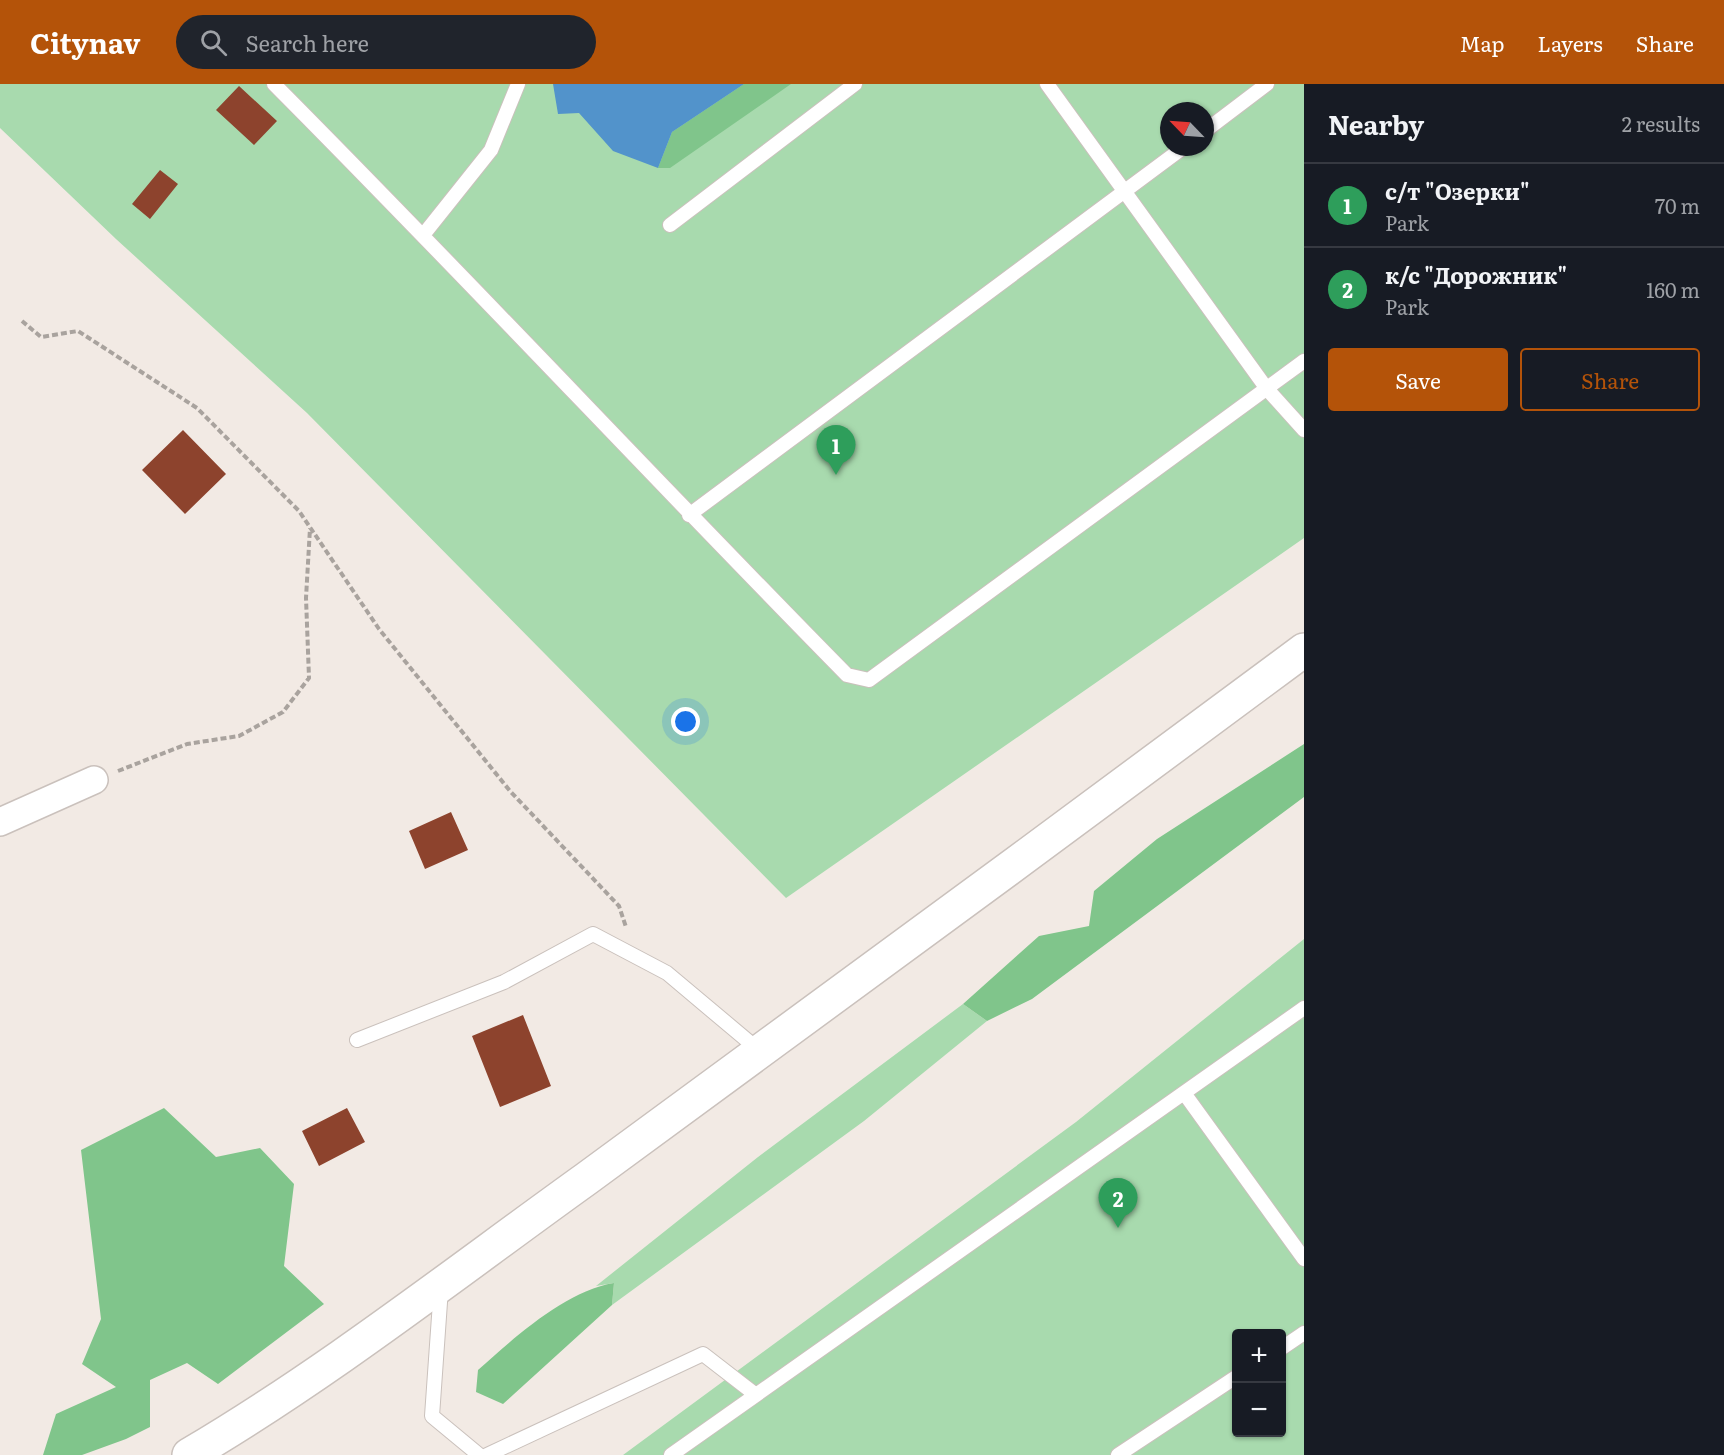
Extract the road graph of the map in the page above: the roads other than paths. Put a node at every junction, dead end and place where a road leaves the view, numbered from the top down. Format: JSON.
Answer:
{"nodes":[{"id":1,"x":274,"y":84,"type":"edge"},
{"id":2,"x":518,"y":84,"type":"edge"},
{"id":3,"x":855,"y":84,"type":"edge"},
{"id":4,"x":1047,"y":84,"type":"edge"},
{"id":5,"x":1267,"y":84,"type":"edge"},
{"id":6,"x":1214,"y":124,"type":"edge"},
{"id":7,"x":1172,"y":156,"type":"edge"},
{"id":8,"x":1124,"y":193,"type":"junction"},
{"id":9,"x":670,"y":225,"type":"dead end"},
{"id":10,"x":424,"y":234,"type":"junction"},
{"id":11,"x":1304,"y":361,"type":"edge"},
{"id":12,"x":1267,"y":389,"type":"junction"},
{"id":13,"x":1304,"y":430,"type":"edge"},
{"id":14,"x":689,"y":514,"type":"junction"},
{"id":15,"x":1304,"y":650,"type":"edge"},
{"id":16,"x":94,"y":780,"type":"road end"},
{"id":17,"x":0,"y":822,"type":"edge"},
{"id":18,"x":1304,"y":1008,"type":"edge"},
{"id":19,"x":357,"y":1040,"type":"dead end"},
{"id":20,"x":760,"y":1052,"type":"junction"},
{"id":21,"x":1184,"y":1093,"type":"junction"},
{"id":22,"x":1304,"y":1259,"type":"edge"},
{"id":23,"x":441,"y":1283,"type":"junction"},
{"id":24,"x":1304,"y":1333,"type":"edge"},
{"id":25,"x":1286,"y":1345,"type":"edge"},
{"id":26,"x":1232,"y":1380,"type":"edge"},
{"id":27,"x":756,"y":1395,"type":"junction"},
{"id":28,"x":189,"y":1455,"type":"edge"},
{"id":29,"x":479,"y":1455,"type":"edge"},
{"id":30,"x":487,"y":1455,"type":"edge"},
{"id":31,"x":671,"y":1455,"type":"edge"},
{"id":32,"x":1118,"y":1455,"type":"edge"}],
"edges":[{"from":1,"to":10,"type":"lane"},
{"from":2,"to":10,"type":"lane"},
{"from":3,"to":9,"type":"lane"},
{"from":4,"to":8,"type":"lane"},
{"from":5,"to":6,"type":"lane"},
{"from":7,"to":8,"type":"lane"},
{"from":8,"to":12,"type":"lane"},
{"from":8,"to":14,"type":"lane"},
{"from":10,"to":14,"type":"lane"},
{"from":11,"to":12,"type":"lane"},
{"from":12,"to":13,"type":"lane"},
{"from":12,"to":14,"type":"lane"},
{"from":15,"to":20,"type":"main road"},
{"from":16,"to":17,"type":"street"},
{"from":18,"to":21,"type":"lane"},
{"from":19,"to":20,"type":"lane"},
{"from":20,"to":23,"type":"main road"},
{"from":21,"to":22,"type":"lane"},
{"from":21,"to":27,"type":"lane"},
{"from":23,"to":28,"type":"main road"},
{"from":23,"to":29,"type":"lane"},
{"from":24,"to":25,"type":"lane"},
{"from":26,"to":32,"type":"lane"},
{"from":27,"to":30,"type":"lane"},
{"from":27,"to":31,"type":"lane"}]}
